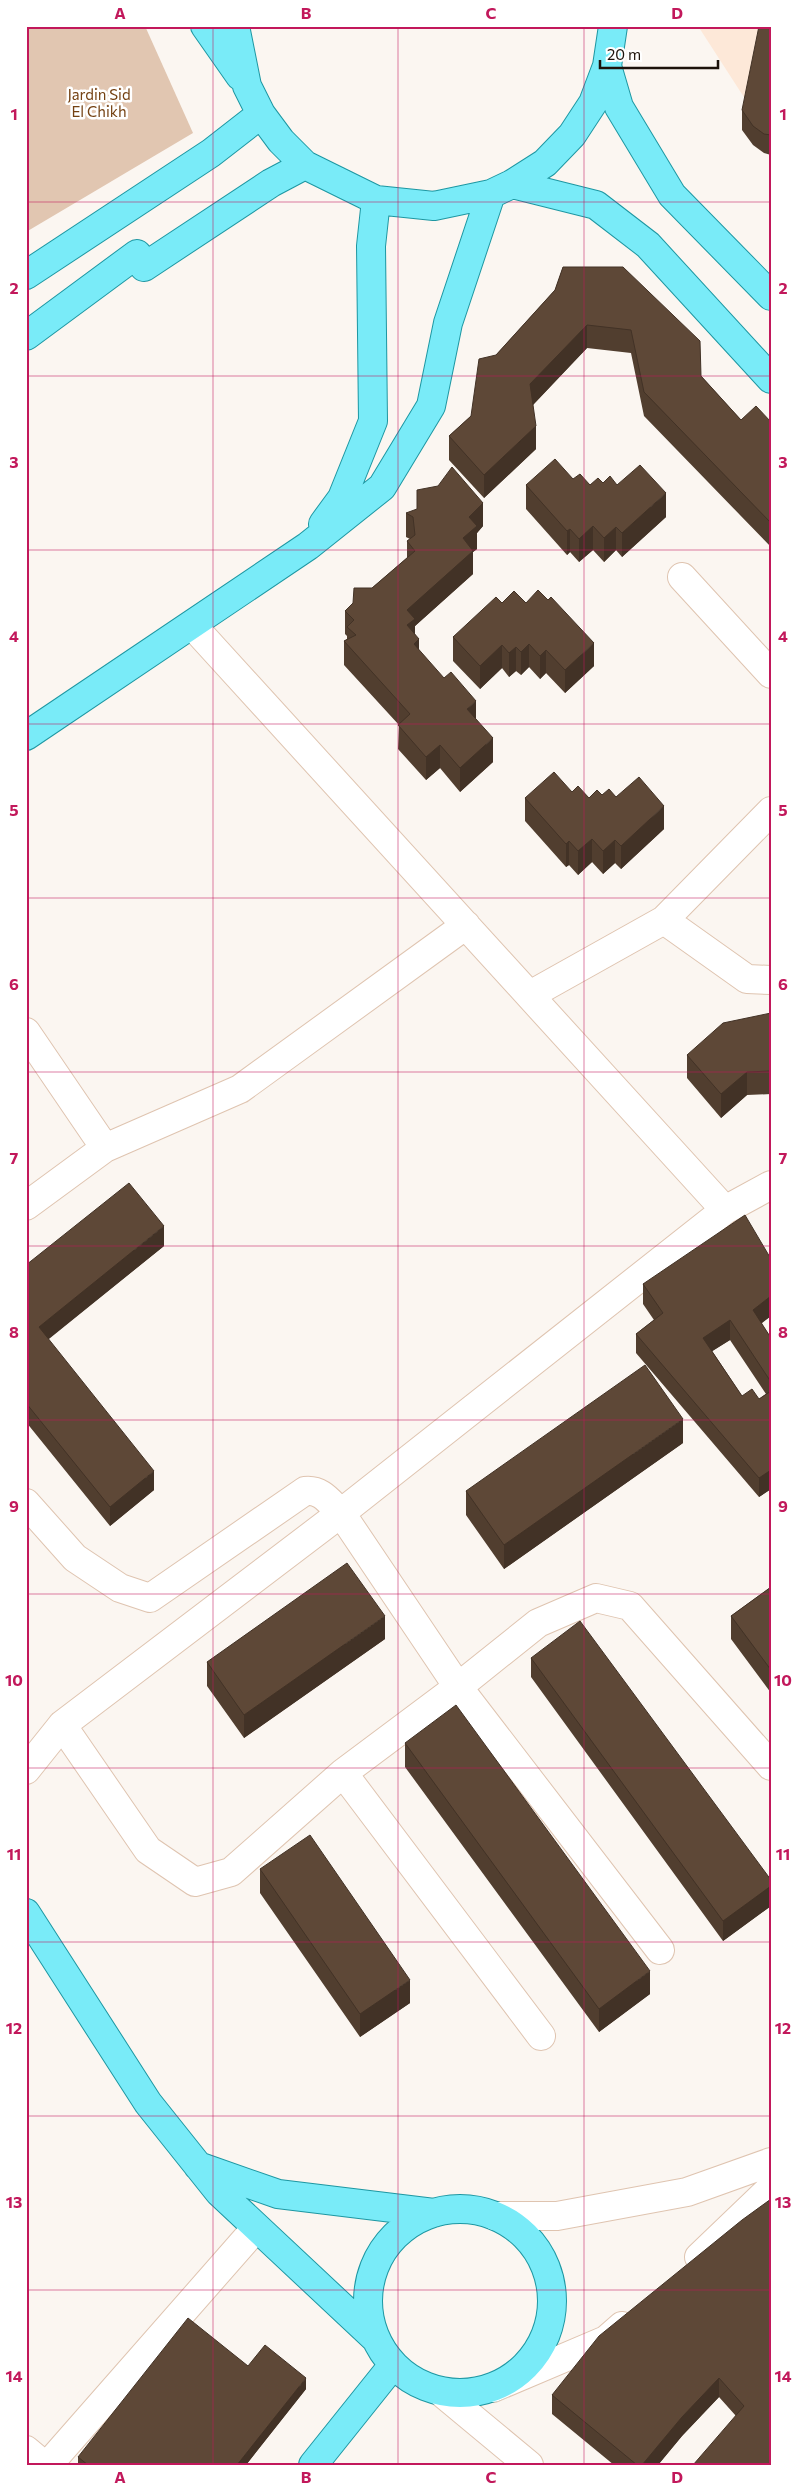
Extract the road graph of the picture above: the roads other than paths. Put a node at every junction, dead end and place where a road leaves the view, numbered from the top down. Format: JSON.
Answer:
{"nodes":[{"id":1,"x":205,"y":26,"type":"edge"},
{"id":2,"x":235,"y":26,"type":"edge"},
{"id":3,"x":614,"y":26,"type":"edge"},
{"id":4,"x":607,"y":66,"type":"junction"},
{"id":5,"x":247,"y":86,"type":"junction"},
{"id":6,"x":261,"y":114,"type":"junction"},
{"id":7,"x":305,"y":164,"type":"junction"},
{"id":8,"x":502,"y":189,"type":"junction"},
{"id":9,"x":376,"y":200,"type":"junction"},
{"id":10,"x":26,"y":275,"type":"edge"},
{"id":11,"x":771,"y":296,"type":"edge"},
{"id":12,"x":26,"y":336,"type":"edge"},
{"id":13,"x":771,"y":379,"type":"edge"},
{"id":14,"x":308,"y":546,"type":"junction"},
{"id":15,"x":682,"y":578,"type":"dead end"},
{"id":16,"x":192,"y":625,"type":"junction"},
{"id":17,"x":771,"y":674,"type":"edge"},
{"id":18,"x":26,"y":736,"type":"edge"},
{"id":19,"x":771,"y":811,"type":"edge"},
{"id":20,"x":664,"y":920,"type":"junction"},
{"id":21,"x":466,"y":925,"type":"junction"},
{"id":22,"x":771,"y":980,"type":"edge"},
{"id":23,"x":530,"y":994,"type":"junction"},
{"id":24,"x":26,"y":1032,"type":"edge"},
{"id":25,"x":105,"y":1148,"type":"junction"},
{"id":26,"x":771,"y":1185,"type":"edge"},
{"id":27,"x":26,"y":1206,"type":"edge"},
{"id":28,"x":725,"y":1210,"type":"junction"},
{"id":29,"x":26,"y":1503,"type":"edge"},
{"id":30,"x":341,"y":1514,"type":"junction"},
{"id":31,"x":458,"y":1687,"type":"junction"},
{"id":32,"x":62,"y":1725,"type":"junction"},
{"id":33,"x":771,"y":1766,"type":"edge"},
{"id":34,"x":26,"y":1770,"type":"edge"},
{"id":35,"x":343,"y":1773,"type":"junction"},
{"id":36,"x":26,"y":1913,"type":"edge"},
{"id":37,"x":660,"y":1950,"type":"dead end"},
{"id":38,"x":541,"y":2036,"type":"dead end"},
{"id":39,"x":771,"y":2162,"type":"edge"},
{"id":40,"x":198,"y":2166,"type":"junction"},
{"id":41,"x":771,"y":2188,"type":"edge"},
{"id":42,"x":434,"y":2212,"type":"junction"},
{"id":43,"x":495,"y":2216,"type":"junction"},
{"id":44,"x":256,"y":2228,"type":"junction"},
{"id":45,"x":679,"y":2275,"type":"edge"},
{"id":46,"x":643,"y":2307,"type":"edge"},
{"id":47,"x":376,"y":2339,"type":"junction"},
{"id":48,"x":393,"y":2365,"type":"junction"},
{"id":49,"x":493,"y":2388,"type":"junction"},
{"id":50,"x":441,"y":2392,"type":"junction"},
{"id":51,"x":26,"y":2450,"type":"edge"},
{"id":52,"x":46,"y":2465,"type":"edge"},
{"id":53,"x":313,"y":2465,"type":"edge"},
{"id":54,"x":529,"y":2465,"type":"edge"}],
"edges":[{"from":1,"to":5,"type":"main road"},
{"from":2,"to":5,"type":"main road"},
{"from":3,"to":4,"type":"main road"},
{"from":4,"to":8,"type":"main road"},
{"from":4,"to":11,"type":"main road"},
{"from":5,"to":6,"type":"main road"},
{"from":6,"to":7,"type":"main road"},
{"from":6,"to":10,"type":"main road"},
{"from":7,"to":9,"type":"main road"},
{"from":7,"to":12,"type":"main road"},
{"from":8,"to":9,"type":"main road"},
{"from":8,"to":13,"type":"main road"},
{"from":8,"to":14,"type":"main road"},
{"from":9,"to":14,"type":"main road"},
{"from":14,"to":16,"type":"main road"},
{"from":15,"to":17,"type":"street"},
{"from":16,"to":18,"type":"main road"},
{"from":16,"to":21,"type":"street"},
{"from":19,"to":20,"type":"street"},
{"from":20,"to":22,"type":"street"},
{"from":20,"to":23,"type":"street"},
{"from":21,"to":23,"type":"street"},
{"from":21,"to":25,"type":"street"},
{"from":23,"to":28,"type":"street"},
{"from":24,"to":25,"type":"street"},
{"from":25,"to":27,"type":"street"},
{"from":26,"to":28,"type":"street"},
{"from":28,"to":30,"type":"street"},
{"from":29,"to":30,"type":"street"},
{"from":30,"to":31,"type":"street"},
{"from":30,"to":32,"type":"street"},
{"from":31,"to":33,"type":"street"},
{"from":31,"to":35,"type":"street"},
{"from":31,"to":37,"type":"street"},
{"from":32,"to":34,"type":"street"},
{"from":32,"to":35,"type":"street"},
{"from":35,"to":38,"type":"street"},
{"from":36,"to":40,"type":"main road"},
{"from":39,"to":43,"type":"street"},
{"from":40,"to":42,"type":"main road"},
{"from":40,"to":44,"type":"main road"},
{"from":41,"to":45,"type":"street"},
{"from":42,"to":43,"type":"main road"},
{"from":42,"to":47,"type":"main road"},
{"from":43,"to":49,"type":"main road"},
{"from":44,"to":47,"type":"main road"},
{"from":44,"to":52,"type":"street"},
{"from":46,"to":49,"type":"street"},
{"from":47,"to":48,"type":"main road"},
{"from":48,"to":50,"type":"main road"},
{"from":48,"to":53,"type":"main road"},
{"from":49,"to":50,"type":"main road"},
{"from":50,"to":54,"type":"street"},
{"from":51,"to":52,"type":"street"}]}
